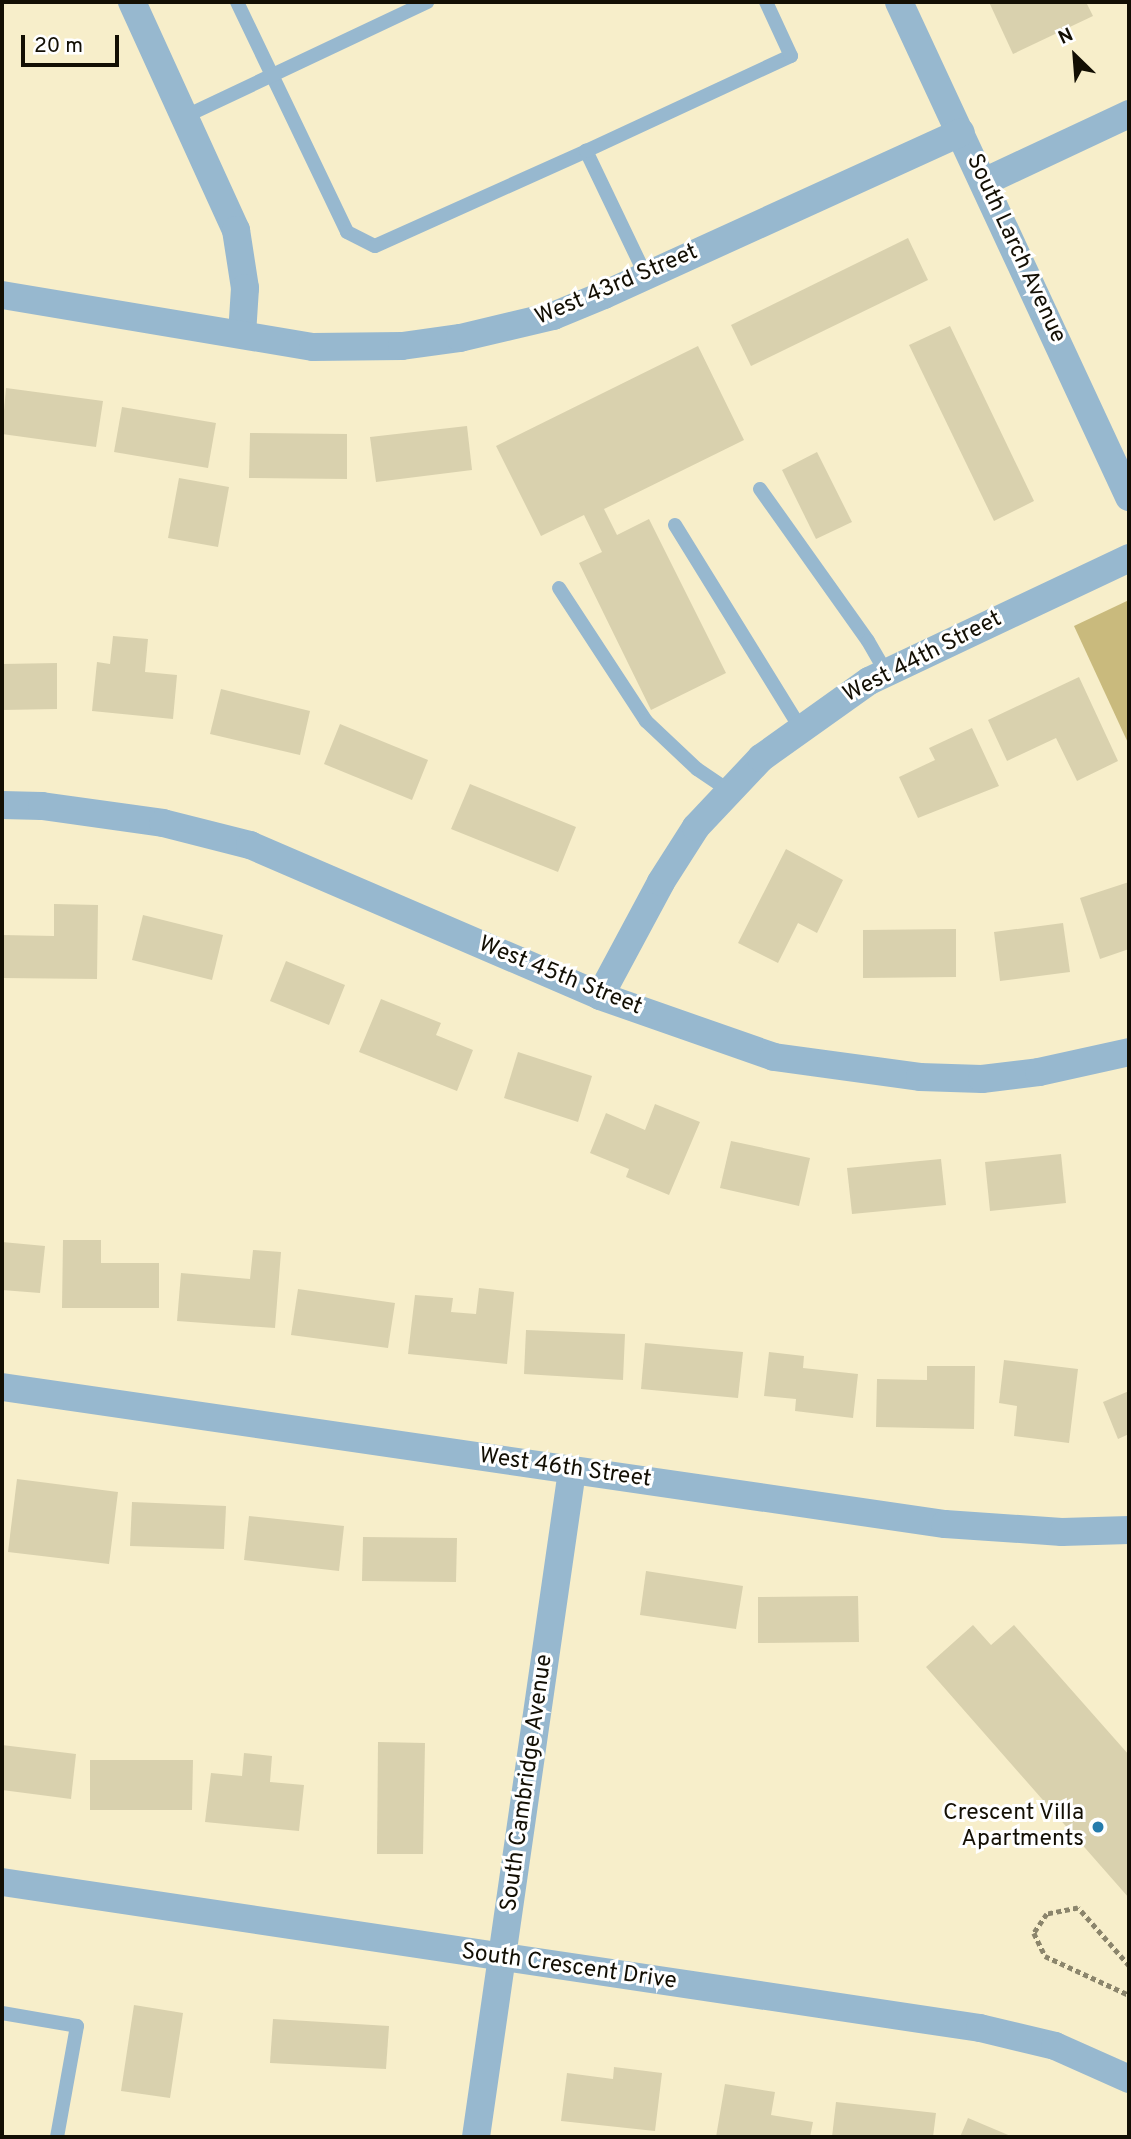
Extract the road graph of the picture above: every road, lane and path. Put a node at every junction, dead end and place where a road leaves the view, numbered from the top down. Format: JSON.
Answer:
{"nodes":[{"id":1,"x":132,"y":2,"type":"edge"},
{"id":2,"x":237,"y":2,"type":"edge"},
{"id":3,"x":428,"y":2,"type":"edge"},
{"id":4,"x":766,"y":2,"type":"edge"},
{"id":5,"x":899,"y":2,"type":"edge"},
{"id":6,"x":271,"y":76,"type":"junction"},
{"id":7,"x":1129,"y":114,"type":"edge"},
{"id":8,"x":186,"y":116,"type":"junction"},
{"id":9,"x":961,"y":132,"type":"junction"},
{"id":10,"x":586,"y":151,"type":"junction"},
{"id":11,"x":984,"y":182,"type":"junction"},
{"id":12,"x":646,"y":276,"type":"junction"},
{"id":13,"x":2,"y":295,"type":"edge"},
{"id":14,"x":242,"y":334,"type":"junction"},
{"id":15,"x":760,"y":489,"type":"dead end"},
{"id":16,"x":1129,"y":497,"type":"edge"},
{"id":17,"x":675,"y":525,"type":"dead end"},
{"id":18,"x":1129,"y":558,"type":"edge"},
{"id":19,"x":559,"y":588,"type":"dead end"},
{"id":20,"x":886,"y":672,"type":"junction"},
{"id":21,"x":800,"y":727,"type":"junction"},
{"id":22,"x":728,"y":790,"type":"junction"},
{"id":23,"x":2,"y":805,"type":"edge"},
{"id":24,"x":600,"y":996,"type":"junction"},
{"id":25,"x":1129,"y":1052,"type":"edge"},
{"id":26,"x":2,"y":1387,"type":"edge"},
{"id":27,"x":572,"y":1471,"type":"junction"},
{"id":28,"x":1129,"y":1530,"type":"edge"},
{"id":29,"x":2,"y":1882,"type":"edge"},
{"id":30,"x":503,"y":1959,"type":"junction"},
{"id":31,"x":1129,"y":1966,"type":"edge"},
{"id":32,"x":1129,"y":1995,"type":"edge"},
{"id":33,"x":2,"y":2013,"type":"edge"},
{"id":34,"x":1129,"y":2079,"type":"edge"},
{"id":35,"x":57,"y":2137,"type":"edge"},
{"id":36,"x":477,"y":2137,"type":"edge"}],
"edges":[{"from":1,"to":8,"type":"street"},
{"from":2,"to":6,"type":"lane"},
{"from":3,"to":6,"type":"lane"},
{"from":4,"to":10,"type":"lane"},
{"from":5,"to":9,"type":"street","name":"South Larch Avenue"},
{"from":6,"to":8,"type":"lane"},
{"from":6,"to":10,"type":"lane"},
{"from":7,"to":11,"type":"street"},
{"from":8,"to":14,"type":"street"},
{"from":9,"to":11,"type":"street","name":"South Larch Avenue"},
{"from":9,"to":12,"type":"street","name":"West 43rd Street"},
{"from":10,"to":12,"type":"lane"},
{"from":11,"to":16,"type":"street","name":"South Larch Avenue"},
{"from":12,"to":14,"type":"street","name":"West 43rd Street"},
{"from":13,"to":14,"type":"street","name":"West 43rd Street"},
{"from":15,"to":20,"type":"lane"},
{"from":17,"to":21,"type":"lane"},
{"from":18,"to":20,"type":"street","name":"West 44th Street"},
{"from":19,"to":22,"type":"lane"},
{"from":20,"to":21,"type":"street","name":"West 44th Street"},
{"from":21,"to":22,"type":"street","name":"West 44th Street"},
{"from":22,"to":24,"type":"street","name":"West 44th Street"},
{"from":23,"to":24,"type":"street","name":"West 45th Street"},
{"from":24,"to":25,"type":"street","name":"West 45th Street"},
{"from":26,"to":27,"type":"street","name":"West 46th Street"},
{"from":27,"to":28,"type":"street","name":"West 46th Street"},
{"from":27,"to":30,"type":"street","name":"South Cambridge Avenue"},
{"from":29,"to":30,"type":"street","name":"South Crescent Drive"},
{"from":30,"to":34,"type":"street","name":"South Crescent Drive"},
{"from":30,"to":36,"type":"street","name":"South Cambridge Avenue"},
{"from":31,"to":32,"type":"path"},
{"from":33,"to":35,"type":"lane"}]}
